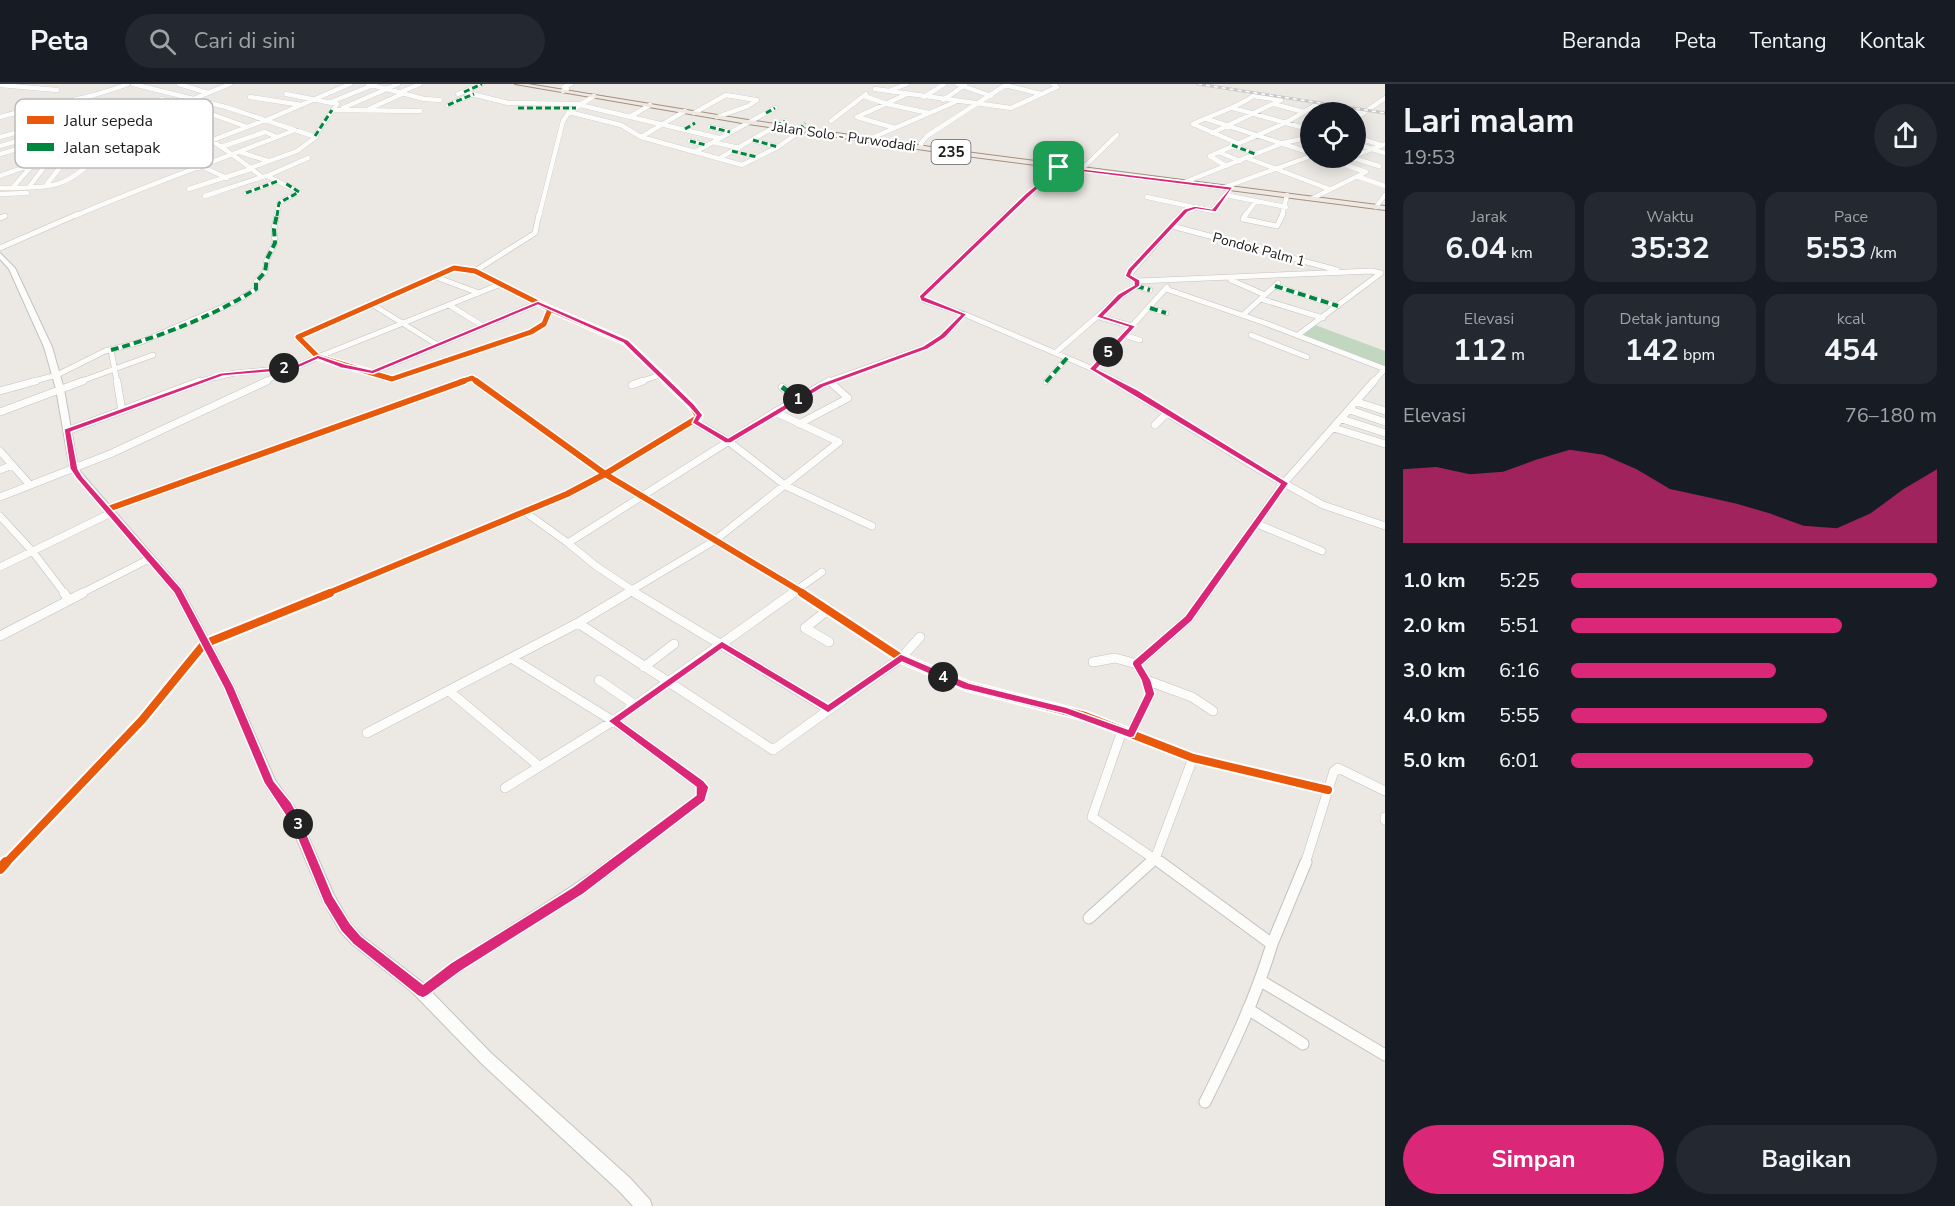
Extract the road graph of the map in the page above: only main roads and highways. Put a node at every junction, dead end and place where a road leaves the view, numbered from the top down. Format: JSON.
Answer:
{"nodes":[{"id":1,"x":518,"y":84,"type":"edge"},
{"id":2,"x":1385,"y":208,"type":"edge"}],
"edges":[{"from":1,"to":2,"type":"main road","name":"Jalan Solo - Purwodadi","number":"235"}]}
